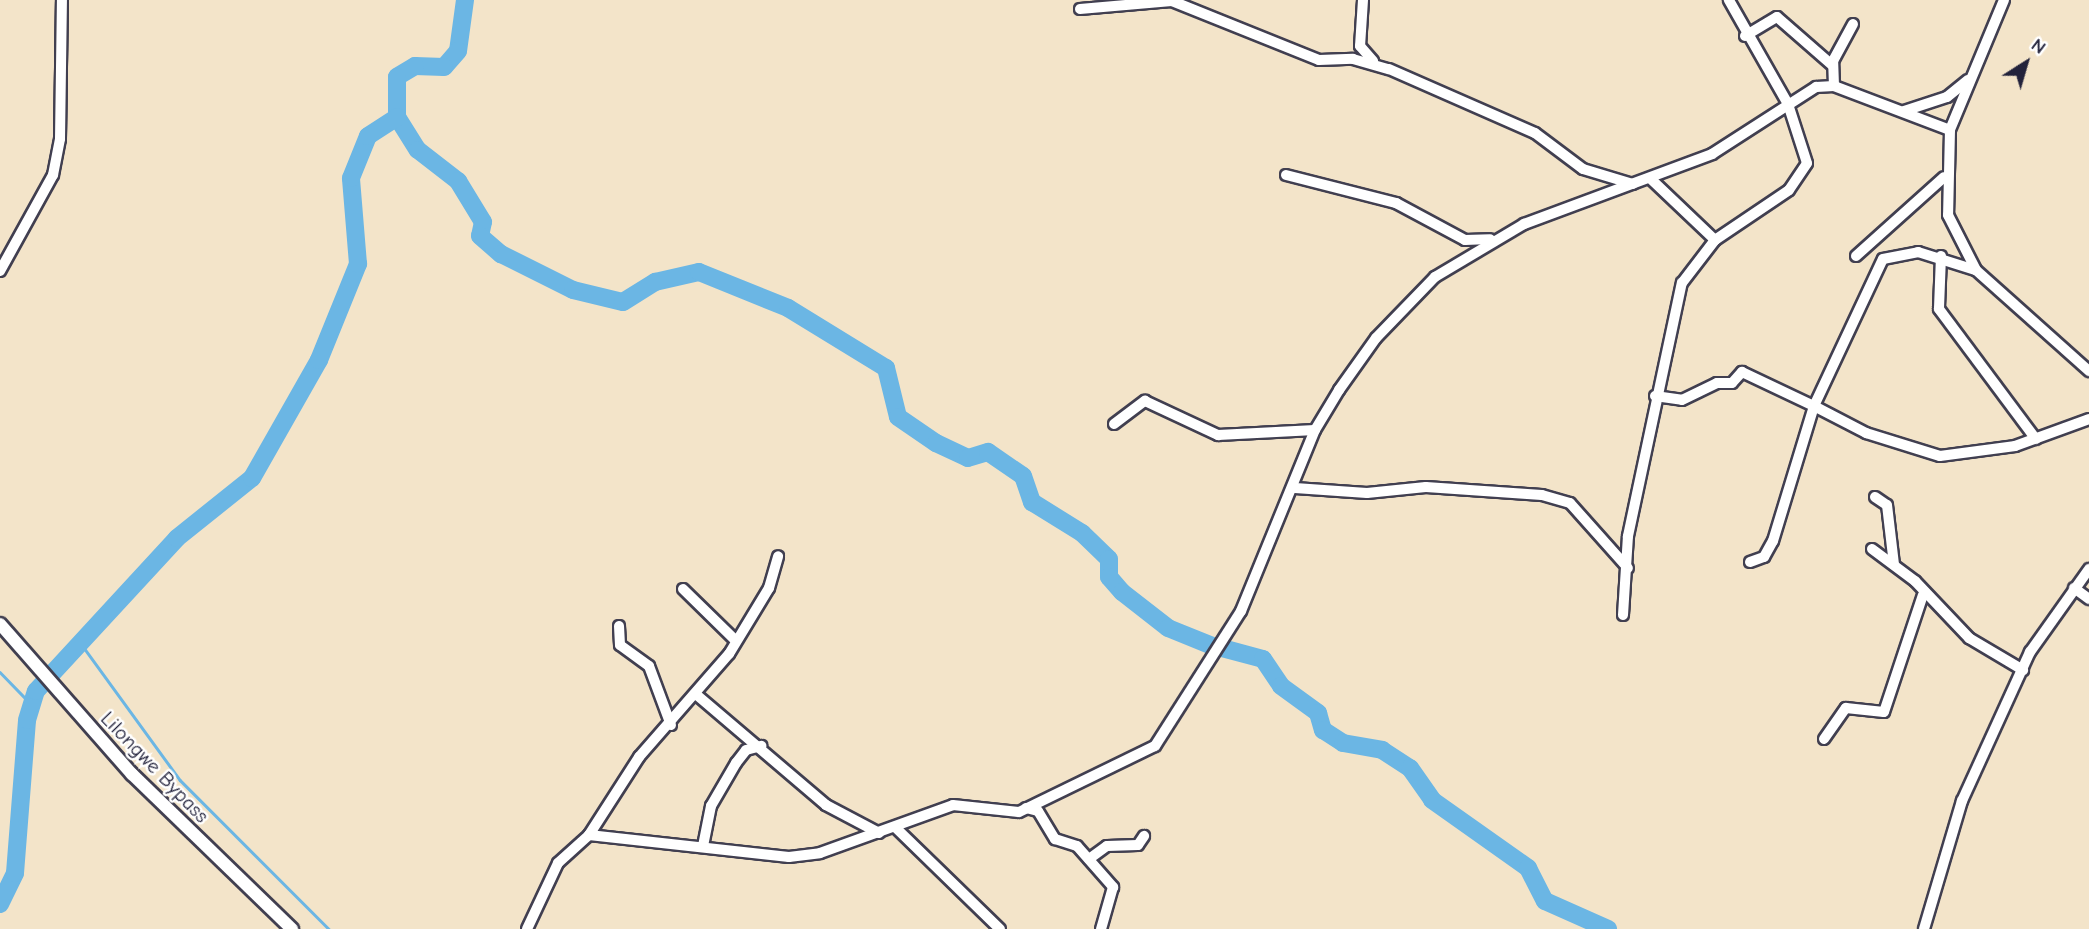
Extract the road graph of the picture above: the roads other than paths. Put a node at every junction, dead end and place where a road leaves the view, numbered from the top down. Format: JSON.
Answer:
{"nodes":[{"id":1,"x":62,"y":0,"type":"edge"},
{"id":2,"x":1363,"y":0,"type":"edge"},
{"id":3,"x":1729,"y":0,"type":"edge"},
{"id":4,"x":2004,"y":0,"type":"edge"},
{"id":5,"x":1080,"y":9,"type":"dead end"},
{"id":6,"x":1853,"y":24,"type":"dead end"},
{"id":7,"x":1745,"y":36,"type":"junction"},
{"id":8,"x":1832,"y":65,"type":"junction"},
{"id":9,"x":1389,"y":69,"type":"junction"},
{"id":10,"x":1975,"y":72,"type":"junction"},
{"id":11,"x":1835,"y":86,"type":"junction"},
{"id":12,"x":1788,"y":104,"type":"junction"},
{"id":13,"x":1904,"y":112,"type":"junction"},
{"id":14,"x":1950,"y":130,"type":"junction"},
{"id":15,"x":1286,"y":175,"type":"dead end"},
{"id":16,"x":1944,"y":177,"type":"junction"},
{"id":17,"x":1651,"y":179,"type":"junction"},
{"id":18,"x":1634,"y":184,"type":"junction"},
{"id":19,"x":1493,"y":239,"type":"junction"},
{"id":20,"x":1715,"y":240,"type":"junction"},
{"id":21,"x":1856,"y":256,"type":"dead end"},
{"id":22,"x":1941,"y":256,"type":"junction"},
{"id":23,"x":1976,"y":270,"type":"junction"},
{"id":24,"x":0,"y":271,"type":"edge"},
{"id":25,"x":2089,"y":371,"type":"edge"},
{"id":26,"x":1656,"y":396,"type":"junction"},
{"id":27,"x":1814,"y":406,"type":"junction"},
{"id":28,"x":2089,"y":419,"type":"edge"},
{"id":29,"x":1114,"y":424,"type":"dead end"},
{"id":30,"x":1315,"y":430,"type":"junction"},
{"id":31,"x":2036,"y":439,"type":"junction"},
{"id":32,"x":1295,"y":488,"type":"junction"},
{"id":33,"x":1875,"y":497,"type":"dead end"},
{"id":34,"x":1872,"y":549,"type":"dead end"},
{"id":35,"x":778,"y":556,"type":"dead end"},
{"id":36,"x":1749,"y":562,"type":"dead end"},
{"id":37,"x":1895,"y":565,"type":"junction"},
{"id":38,"x":1628,"y":568,"type":"junction"},
{"id":39,"x":2089,"y":569,"type":"edge"},
{"id":40,"x":2074,"y":588,"type":"junction"},
{"id":41,"x":683,"y":589,"type":"dead end"},
{"id":42,"x":1923,"y":595,"type":"junction"},
{"id":43,"x":2089,"y":599,"type":"edge"},
{"id":44,"x":1623,"y":615,"type":"dead end"},
{"id":45,"x":0,"y":624,"type":"edge"},
{"id":46,"x":619,"y":626,"type":"dead end"},
{"id":47,"x":734,"y":639,"type":"junction"},
{"id":48,"x":2023,"y":670,"type":"junction"},
{"id":49,"x":698,"y":696,"type":"junction"},
{"id":50,"x":671,"y":725,"type":"junction"},
{"id":51,"x":1824,"y":739,"type":"dead end"},
{"id":52,"x":761,"y":746,"type":"junction"},
{"id":53,"x":1026,"y":808,"type":"junction"},
{"id":54,"x":896,"y":828,"type":"junction"},
{"id":55,"x":879,"y":833,"type":"junction"},
{"id":56,"x":589,"y":835,"type":"junction"},
{"id":57,"x":1144,"y":836,"type":"dead end"},
{"id":58,"x":703,"y":846,"type":"junction"},
{"id":59,"x":1089,"y":859,"type":"junction"},
{"id":60,"x":292,"y":929,"type":"edge"},
{"id":61,"x":527,"y":929,"type":"edge"},
{"id":62,"x":1000,"y":929,"type":"edge"},
{"id":63,"x":1101,"y":929,"type":"edge"},
{"id":64,"x":1924,"y":929,"type":"edge"}],
"edges":[{"from":1,"to":24,"type":"street"},
{"from":2,"to":9,"type":"street"},
{"from":3,"to":7,"type":"street"},
{"from":4,"to":10,"type":"street"},
{"from":5,"to":9,"type":"street"},
{"from":6,"to":8,"type":"street"},
{"from":7,"to":8,"type":"street"},
{"from":7,"to":12,"type":"street"},
{"from":8,"to":11,"type":"street"},
{"from":9,"to":18,"type":"street"},
{"from":10,"to":13,"type":"street"},
{"from":10,"to":14,"type":"street"},
{"from":11,"to":12,"type":"street"},
{"from":11,"to":13,"type":"street"},
{"from":12,"to":17,"type":"street"},
{"from":12,"to":20,"type":"street"},
{"from":13,"to":14,"type":"street"},
{"from":14,"to":16,"type":"street"},
{"from":15,"to":19,"type":"street"},
{"from":16,"to":21,"type":"street"},
{"from":16,"to":23,"type":"street"},
{"from":17,"to":18,"type":"street"},
{"from":17,"to":20,"type":"street"},
{"from":18,"to":19,"type":"street"},
{"from":19,"to":30,"type":"street"},
{"from":20,"to":26,"type":"street"},
{"from":22,"to":23,"type":"street"},
{"from":22,"to":27,"type":"street"},
{"from":22,"to":31,"type":"street"},
{"from":23,"to":25,"type":"street"},
{"from":26,"to":27,"type":"street"},
{"from":26,"to":38,"type":"street"},
{"from":27,"to":31,"type":"street"},
{"from":27,"to":36,"type":"street"},
{"from":28,"to":31,"type":"street"},
{"from":29,"to":30,"type":"street"},
{"from":30,"to":32,"type":"street"},
{"from":32,"to":38,"type":"street"},
{"from":32,"to":53,"type":"street"},
{"from":33,"to":37,"type":"street"},
{"from":34,"to":37,"type":"street"},
{"from":35,"to":47,"type":"street"},
{"from":37,"to":42,"type":"street"},
{"from":38,"to":44,"type":"street"},
{"from":39,"to":40,"type":"street"},
{"from":40,"to":43,"type":"street"},
{"from":40,"to":48,"type":"street"},
{"from":41,"to":47,"type":"street"},
{"from":42,"to":48,"type":"street"},
{"from":42,"to":51,"type":"street"},
{"from":45,"to":60,"type":"main road","name":"Lilongwe Bypass"},
{"from":46,"to":50,"type":"street"},
{"from":47,"to":49,"type":"street"},
{"from":48,"to":64,"type":"street"},
{"from":49,"to":50,"type":"street"},
{"from":49,"to":52,"type":"street"},
{"from":50,"to":56,"type":"street"},
{"from":52,"to":55,"type":"street"},
{"from":52,"to":58,"type":"street"},
{"from":53,"to":54,"type":"street"},
{"from":53,"to":59,"type":"street"},
{"from":54,"to":55,"type":"street"},
{"from":54,"to":62,"type":"street"},
{"from":55,"to":58,"type":"street"},
{"from":56,"to":58,"type":"street"},
{"from":56,"to":61,"type":"street"},
{"from":57,"to":59,"type":"street"},
{"from":59,"to":63,"type":"street"}]}
